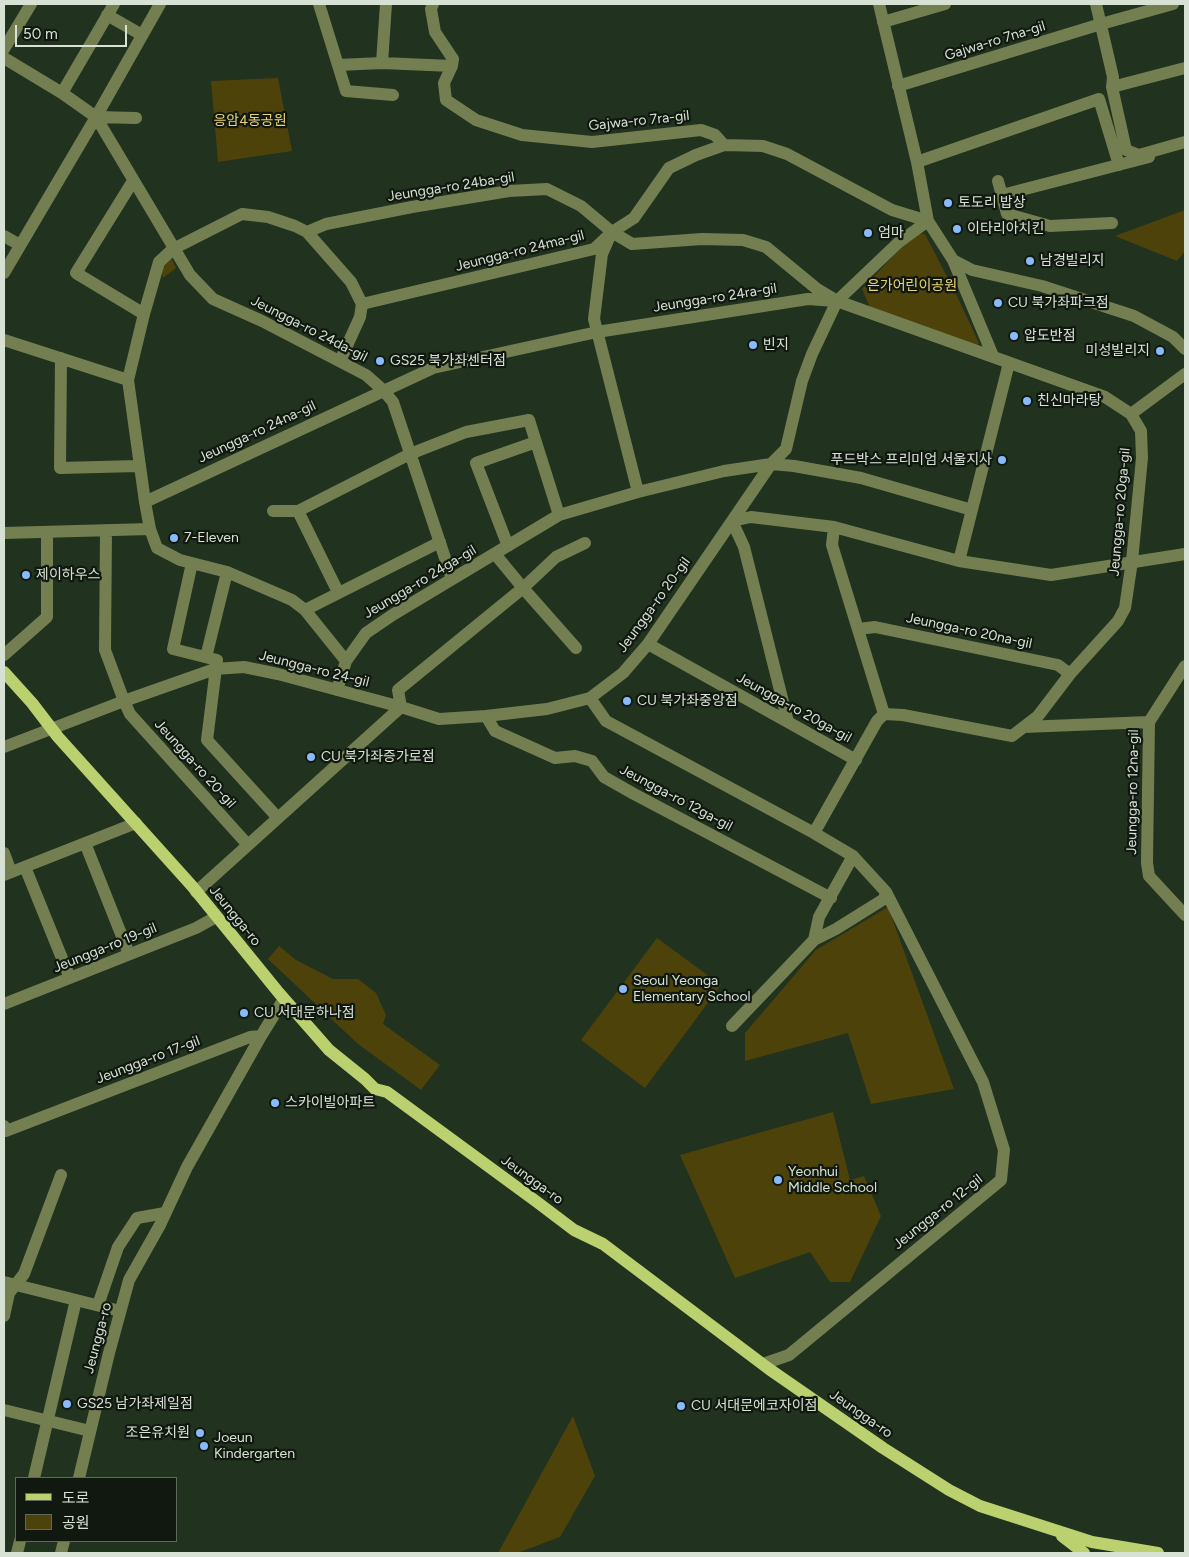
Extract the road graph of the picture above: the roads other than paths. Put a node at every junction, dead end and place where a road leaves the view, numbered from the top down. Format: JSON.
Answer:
{"nodes":[{"id":1,"x":31,"y":4,"type":"edge"},
{"id":2,"x":160,"y":4,"type":"edge"},
{"id":3,"x":319,"y":4,"type":"edge"},
{"id":4,"x":386,"y":4,"type":"edge"},
{"id":5,"x":433,"y":4,"type":"edge"},
{"id":6,"x":879,"y":4,"type":"edge"},
{"id":7,"x":945,"y":4,"type":"edge"},
{"id":8,"x":1096,"y":4,"type":"edge"},
{"id":9,"x":1173,"y":4,"type":"edge"},
{"id":10,"x":110,"y":9,"type":"edge"},
{"id":11,"x":883,"y":22,"type":"junction"},
{"id":12,"x":1101,"y":24,"type":"junction"},
{"id":13,"x":142,"y":35,"type":"junction"},
{"id":14,"x":4,"y":49,"type":"edge"},
{"id":15,"x":4,"y":58,"type":"edge"},
{"id":16,"x":382,"y":63,"type":"junction"},
{"id":17,"x":338,"y":65,"type":"junction"},
{"id":18,"x":452,"y":66,"type":"junction"},
{"id":19,"x":1185,"y":68,"type":"edge"},
{"id":20,"x":898,"y":86,"type":"junction"},
{"id":21,"x":1112,"y":87,"type":"junction"},
{"id":22,"x":62,"y":93,"type":"junction"},
{"id":23,"x":394,"y":95,"type":"dead end"},
{"id":24,"x":96,"y":117,"type":"junction"},
{"id":25,"x":136,"y":118,"type":"dead end"},
{"id":26,"x":1185,"y":142,"type":"edge"},
{"id":27,"x":724,"y":145,"type":"junction"},
{"id":28,"x":1185,"y":148,"type":"edge"},
{"id":29,"x":916,"y":162,"type":"junction"},
{"id":30,"x":1119,"y":165,"type":"junction"},
{"id":31,"x":133,"y":181,"type":"junction"},
{"id":32,"x":998,"y":181,"type":"dead end"},
{"id":33,"x":1002,"y":195,"type":"junction"},
{"id":34,"x":928,"y":221,"type":"junction"},
{"id":35,"x":1112,"y":223,"type":"dead end"},
{"id":36,"x":307,"y":232,"type":"junction"},
{"id":37,"x":612,"y":232,"type":"junction"},
{"id":38,"x":4,"y":236,"type":"edge"},
{"id":39,"x":20,"y":246,"type":"junction"},
{"id":40,"x":173,"y":249,"type":"junction"},
{"id":41,"x":953,"y":260,"type":"junction"},
{"id":42,"x":4,"y":273,"type":"edge"},
{"id":43,"x":837,"y":301,"type":"junction"},
{"id":44,"x":362,"y":304,"type":"junction"},
{"id":45,"x":144,"y":314,"type":"junction"},
{"id":46,"x":597,"y":332,"type":"junction"},
{"id":47,"x":4,"y":340,"type":"edge"},
{"id":48,"x":1185,"y":350,"type":"edge"},
{"id":49,"x":993,"y":356,"type":"junction"},
{"id":50,"x":61,"y":358,"type":"junction"},
{"id":51,"x":340,"y":362,"type":"junction"},
{"id":52,"x":1009,"y":363,"type":"junction"},
{"id":53,"x":1185,"y":374,"type":"edge"},
{"id":54,"x":128,"y":380,"type":"junction"},
{"id":55,"x":383,"y":390,"type":"junction"},
{"id":56,"x":1131,"y":414,"type":"junction"},
{"id":57,"x":536,"y":442,"type":"junction"},
{"id":58,"x":410,"y":454,"type":"junction"},
{"id":59,"x":772,"y":464,"type":"junction"},
{"id":60,"x":138,"y":466,"type":"junction"},
{"id":61,"x":638,"y":492,"type":"junction"},
{"id":62,"x":145,"y":502,"type":"junction"},
{"id":63,"x":972,"y":510,"type":"junction"},
{"id":64,"x":298,"y":511,"type":"junction"},
{"id":65,"x":273,"y":512,"type":"dead end"},
{"id":66,"x":559,"y":516,"type":"junction"},
{"id":67,"x":732,"y":522,"type":"junction"},
{"id":68,"x":834,"y":527,"type":"junction"},
{"id":69,"x":150,"y":529,"type":"junction"},
{"id":70,"x":106,"y":530,"type":"junction"},
{"id":71,"x":47,"y":532,"type":"junction"},
{"id":72,"x":4,"y":533,"type":"edge"},
{"id":73,"x":440,"y":542,"type":"junction"},
{"id":74,"x":586,"y":543,"type":"dead end"},
{"id":75,"x":508,"y":546,"type":"junction"},
{"id":76,"x":495,"y":554,"type":"junction"},
{"id":77,"x":1185,"y":554,"type":"edge"},
{"id":78,"x":960,"y":561,"type":"junction"},
{"id":79,"x":1132,"y":561,"type":"junction"},
{"id":80,"x":192,"y":563,"type":"junction"},
{"id":81,"x":227,"y":572,"type":"junction"},
{"id":82,"x":452,"y":579,"type":"junction"},
{"id":83,"x":523,"y":588,"type":"junction"},
{"id":84,"x":338,"y":592,"type":"junction"},
{"id":85,"x":304,"y":610,"type":"junction"},
{"id":86,"x":858,"y":630,"type":"junction"},
{"id":87,"x":648,"y":644,"type":"junction"},
{"id":88,"x":576,"y":648,"type":"dead end"},
{"id":89,"x":4,"y":655,"type":"edge"},
{"id":90,"x":206,"y":658,"type":"junction"},
{"id":91,"x":346,"y":661,"type":"junction"},
{"id":92,"x":1185,"y":666,"type":"edge"},
{"id":93,"x":215,"y":669,"type":"junction"},
{"id":94,"x":4,"y":672,"type":"edge"},
{"id":95,"x":1070,"y":674,"type":"junction"},
{"id":96,"x":337,"y":690,"type":"junction"},
{"id":97,"x":590,"y":698,"type":"junction"},
{"id":98,"x":124,"y":701,"type":"junction"},
{"id":99,"x":401,"y":707,"type":"junction"},
{"id":100,"x":884,"y":714,"type":"junction"},
{"id":101,"x":486,"y":716,"type":"junction"},
{"id":102,"x":788,"y":722,"type":"junction"},
{"id":103,"x":1149,"y":722,"type":"junction"},
{"id":104,"x":1024,"y":727,"type":"junction"},
{"id":105,"x":51,"y":728,"type":"junction"},
{"id":106,"x":4,"y":747,"type":"edge"},
{"id":107,"x":856,"y":760,"type":"junction"},
{"id":108,"x":278,"y":818,"type":"junction"},
{"id":109,"x":136,"y":823,"type":"junction"},
{"id":110,"x":814,"y":833,"type":"junction"},
{"id":111,"x":85,"y":843,"type":"junction"},
{"id":112,"x":248,"y":845,"type":"junction"},
{"id":113,"x":4,"y":853,"type":"edge"},
{"id":114,"x":853,"y":856,"type":"junction"},
{"id":115,"x":24,"y":867,"type":"junction"},
{"id":116,"x":8,"y":874,"type":"edge"},
{"id":117,"x":196,"y":892,"type":"junction"},
{"id":118,"x":886,"y":892,"type":"junction"},
{"id":119,"x":831,"y":898,"type":"junction"},
{"id":120,"x":1185,"y":915,"type":"edge"},
{"id":121,"x":216,"y":917,"type":"junction"},
{"id":122,"x":814,"y":940,"type":"junction"},
{"id":123,"x":130,"y":954,"type":"junction"},
{"id":124,"x":70,"y":978,"type":"junction"},
{"id":125,"x":284,"y":999,"type":"junction"},
{"id":126,"x":4,"y":1004,"type":"edge"},
{"id":127,"x":732,"y":1026,"type":"dead end"},
{"id":128,"x":261,"y":1036,"type":"junction"},
{"id":129,"x":4,"y":1131,"type":"edge"},
{"id":130,"x":61,"y":1176,"type":"dead end"},
{"id":131,"x":165,"y":1213,"type":"junction"},
{"id":132,"x":10,"y":1284,"type":"edge"},
{"id":133,"x":76,"y":1300,"type":"junction"},
{"id":134,"x":98,"y":1305,"type":"junction"},
{"id":135,"x":120,"y":1311,"type":"junction"},
{"id":136,"x":4,"y":1316,"type":"edge"},
{"id":137,"x":763,"y":1364,"type":"junction"},
{"id":138,"x":4,"y":1410,"type":"edge"},
{"id":139,"x":48,"y":1420,"type":"junction"},
{"id":140,"x":90,"y":1431,"type":"junction"},
{"id":141,"x":34,"y":1477,"type":"edge"},
{"id":142,"x":78,"y":1477,"type":"edge"},
{"id":143,"x":1054,"y":1530,"type":"junction"},
{"id":144,"x":1084,"y":1553,"type":"edge"},
{"id":145,"x":1158,"y":1553,"type":"edge"}],
"edges":[{"from":1,"to":14,"type":"street"},
{"from":2,"to":13,"type":"street"},
{"from":3,"to":17,"type":"street"},
{"from":4,"to":16,"type":"street"},
{"from":5,"to":18,"type":"street"},
{"from":6,"to":11,"type":"street"},
{"from":7,"to":11,"type":"street"},
{"from":8,"to":12,"type":"street"},
{"from":9,"to":12,"type":"street","name":"Gajwa-ro 7na-gil"},
{"from":10,"to":13,"type":"street"},
{"from":10,"to":22,"type":"street"},
{"from":11,"to":20,"type":"street"},
{"from":12,"to":20,"type":"street","name":"Gajwa-ro 7na-gil"},
{"from":12,"to":21,"type":"street"},
{"from":13,"to":24,"type":"street"},
{"from":15,"to":22,"type":"street"},
{"from":16,"to":17,"type":"street"},
{"from":16,"to":18,"type":"street"},
{"from":17,"to":23,"type":"street"},
{"from":18,"to":27,"type":"street","name":"Gajwa-ro 7ra-gil"},
{"from":19,"to":21,"type":"street"},
{"from":20,"to":29,"type":"street"},
{"from":21,"to":26,"type":"street"},
{"from":22,"to":24,"type":"street"},
{"from":24,"to":25,"type":"street"},
{"from":24,"to":31,"type":"street"},
{"from":24,"to":39,"type":"street"},
{"from":27,"to":34,"type":"street"},
{"from":27,"to":37,"type":"street"},
{"from":28,"to":30,"type":"street"},
{"from":29,"to":30,"type":"street"},
{"from":29,"to":34,"type":"street"},
{"from":30,"to":33,"type":"street"},
{"from":31,"to":40,"type":"street"},
{"from":31,"to":45,"type":"street"},
{"from":32,"to":33,"type":"street"},
{"from":33,"to":35,"type":"street"},
{"from":34,"to":41,"type":"street"},
{"from":34,"to":43,"type":"street"},
{"from":36,"to":37,"type":"street","name":"Jeungga-ro 24ba-gil"},
{"from":36,"to":40,"type":"street"},
{"from":36,"to":44,"type":"street"},
{"from":37,"to":43,"type":"street"},
{"from":37,"to":44,"type":"street","name":"Jeungga-ro 24ma-gil"},
{"from":37,"to":46,"type":"street"},
{"from":38,"to":39,"type":"street"},
{"from":39,"to":42,"type":"street"},
{"from":40,"to":45,"type":"street"},
{"from":40,"to":51,"type":"street","name":"Jeungga-ro 24da-gil"},
{"from":41,"to":48,"type":"street"},
{"from":41,"to":49,"type":"street"},
{"from":43,"to":46,"type":"street","name":"Jeungga-ro 24ra-gil"},
{"from":43,"to":49,"type":"street"},
{"from":43,"to":59,"type":"street","name":"Jeungga-ro 20-gil"},
{"from":44,"to":51,"type":"street"},
{"from":45,"to":54,"type":"street"},
{"from":46,"to":55,"type":"street","name":"Jeungga-ro 24ra-gil"},
{"from":46,"to":61,"type":"street"},
{"from":47,"to":50,"type":"street"},
{"from":49,"to":52,"type":"street"},
{"from":50,"to":54,"type":"street"},
{"from":50,"to":60,"type":"street"},
{"from":51,"to":55,"type":"street","name":"Jeungga-ro 24da-gil"},
{"from":52,"to":56,"type":"street"},
{"from":52,"to":63,"type":"street"},
{"from":53,"to":56,"type":"street"},
{"from":54,"to":60,"type":"street"},
{"from":55,"to":58,"type":"street","name":"Jeungga-ro 24da-gil"},
{"from":55,"to":62,"type":"street","name":"Jeungga-ro 24na-gil"},
{"from":56,"to":79,"type":"street","name":"Jeungga-ro 20ga-gil"},
{"from":57,"to":58,"type":"street"},
{"from":57,"to":66,"type":"street"},
{"from":57,"to":75,"type":"street"},
{"from":58,"to":64,"type":"street"},
{"from":58,"to":73,"type":"street","name":"Jeungga-ro 24da-gil"},
{"from":59,"to":61,"type":"street","name":"Jeungga-ro 24ga-gil"},
{"from":59,"to":63,"type":"street"},
{"from":59,"to":67,"type":"street","name":"Jeungga-ro 20-gil"},
{"from":60,"to":62,"type":"street"},
{"from":61,"to":66,"type":"street","name":"Jeungga-ro 24ga-gil"},
{"from":62,"to":69,"type":"street"},
{"from":63,"to":78,"type":"street"},
{"from":64,"to":65,"type":"street"},
{"from":64,"to":84,"type":"street"},
{"from":66,"to":75,"type":"street","name":"Jeungga-ro 24ga-gil"},
{"from":67,"to":68,"type":"street"},
{"from":67,"to":87,"type":"street","name":"Jeungga-ro 20-gil"},
{"from":67,"to":102,"type":"street"},
{"from":68,"to":78,"type":"street"},
{"from":68,"to":86,"type":"street"},
{"from":69,"to":70,"type":"street"},
{"from":69,"to":80,"type":"street"},
{"from":70,"to":71,"type":"street"},
{"from":70,"to":98,"type":"street","name":"Jeungga-ro 20-gil"},
{"from":71,"to":72,"type":"street"},
{"from":71,"to":89,"type":"street"},
{"from":73,"to":82,"type":"street","name":"Jeungga-ro 24da-gil"},
{"from":73,"to":84,"type":"street"},
{"from":74,"to":83,"type":"street"},
{"from":75,"to":76,"type":"street","name":"Jeungga-ro 24ga-gil"},
{"from":76,"to":82,"type":"street","name":"Jeungga-ro 24ga-gil"},
{"from":76,"to":83,"type":"street","name":"Jeungga-ro 24ga-gil"},
{"from":77,"to":79,"type":"street"},
{"from":78,"to":79,"type":"street"},
{"from":79,"to":95,"type":"street","name":"Jeungga-ro 20ga-gil"},
{"from":80,"to":81,"type":"street"},
{"from":80,"to":90,"type":"street"},
{"from":81,"to":85,"type":"street"},
{"from":81,"to":90,"type":"street"},
{"from":82,"to":91,"type":"street","name":"Jeungga-ro 24ga-gil"},
{"from":83,"to":88,"type":"street"},
{"from":83,"to":99,"type":"street"},
{"from":84,"to":85,"type":"street"},
{"from":85,"to":91,"type":"street"},
{"from":86,"to":95,"type":"street","name":"Jeungga-ro 20na-gil"},
{"from":86,"to":100,"type":"street"},
{"from":87,"to":97,"type":"street","name":"Jeungga-ro 20-gil"},
{"from":87,"to":102,"type":"street","name":"Jeungga-ro 20ga-gil"},
{"from":90,"to":93,"type":"street"},
{"from":91,"to":96,"type":"street","name":"Jeungga-ro 24ga-gil"},
{"from":92,"to":103,"type":"street","name":"Jeungga-ro 12na-gil"},
{"from":93,"to":96,"type":"street","name":"Jeungga-ro 24-gil"},
{"from":93,"to":98,"type":"street","name":"Jeungga-ro 24-gil"},
{"from":93,"to":108,"type":"street","name":"Jeungga-ro 20-gil"},
{"from":94,"to":105,"type":"main road","name":"Jeungga-ro"},
{"from":95,"to":104,"type":"street","name":"Jeungga-ro 20ga-gil"},
{"from":96,"to":99,"type":"street","name":"Jeungga-ro 24-gil"},
{"from":97,"to":101,"type":"street","name":"Jeungga-ro 20-gil"},
{"from":97,"to":110,"type":"street"},
{"from":98,"to":105,"type":"street","name":"Jeungga-ro 24-gil"},
{"from":98,"to":112,"type":"street","name":"Jeungga-ro 20-gil"},
{"from":99,"to":101,"type":"street","name":"Jeungga-ro 20-gil"},
{"from":99,"to":108,"type":"street"},
{"from":100,"to":104,"type":"street","name":"Jeungga-ro 20ga-gil"},
{"from":100,"to":107,"type":"street","name":"Jeungga-ro 20ga-gil"},
{"from":101,"to":119,"type":"street","name":"Jeungga-ro 12ga-gil"},
{"from":102,"to":107,"type":"street","name":"Jeungga-ro 20ga-gil"},
{"from":103,"to":104,"type":"street","name":"Jeungga-ro 20ga-gil"},
{"from":103,"to":120,"type":"street","name":"Jeungga-ro 12na-gil"},
{"from":105,"to":106,"type":"street","name":"Jeungga-ro 24-gil"},
{"from":105,"to":109,"type":"main road","name":"Jeungga-ro"},
{"from":107,"to":110,"type":"street"},
{"from":108,"to":112,"type":"street"},
{"from":109,"to":111,"type":"street"},
{"from":109,"to":117,"type":"main road","name":"Jeungga-ro"},
{"from":110,"to":114,"type":"street"},
{"from":111,"to":115,"type":"street"},
{"from":111,"to":123,"type":"street"},
{"from":112,"to":117,"type":"street"},
{"from":113,"to":116,"type":"street"},
{"from":114,"to":118,"type":"street"},
{"from":114,"to":119,"type":"street"},
{"from":115,"to":116,"type":"street"},
{"from":115,"to":124,"type":"street"},
{"from":117,"to":121,"type":"main road","name":"Jeungga-ro"},
{"from":118,"to":122,"type":"street"},
{"from":118,"to":137,"type":"street","name":"Jeungga-ro 12-gil"},
{"from":119,"to":122,"type":"street"},
{"from":121,"to":123,"type":"street","name":"Jeungga-ro 19-gil"},
{"from":121,"to":125,"type":"main road","name":"Jeungga-ro"},
{"from":122,"to":127,"type":"street"},
{"from":123,"to":124,"type":"street","name":"Jeungga-ro 19-gil"},
{"from":124,"to":126,"type":"street","name":"Jeungga-ro 19-gil"},
{"from":125,"to":128,"type":"street"},
{"from":125,"to":137,"type":"main road","name":"Jeungga-ro"},
{"from":128,"to":129,"type":"street","name":"Jeungga-ro 17-gil"},
{"from":128,"to":131,"type":"street","name":"Jeungga-ro"},
{"from":130,"to":132,"type":"street"},
{"from":131,"to":134,"type":"street","name":"Jeungga-ro"},
{"from":131,"to":135,"type":"street","name":"Jeungga-ro"},
{"from":132,"to":133,"type":"street"},
{"from":132,"to":136,"type":"street"},
{"from":133,"to":134,"type":"street"},
{"from":133,"to":139,"type":"street"},
{"from":134,"to":135,"type":"street"},
{"from":135,"to":140,"type":"street","name":"Jeungga-ro"},
{"from":137,"to":143,"type":"main road","name":"Jeungga-ro"},
{"from":138,"to":139,"type":"street"},
{"from":139,"to":140,"type":"street"},
{"from":139,"to":141,"type":"street"},
{"from":140,"to":142,"type":"street","name":"Jeungga-ro"},
{"from":143,"to":144,"type":"main road"},
{"from":143,"to":145,"type":"main road","name":"Jeungga-ro"}]}
